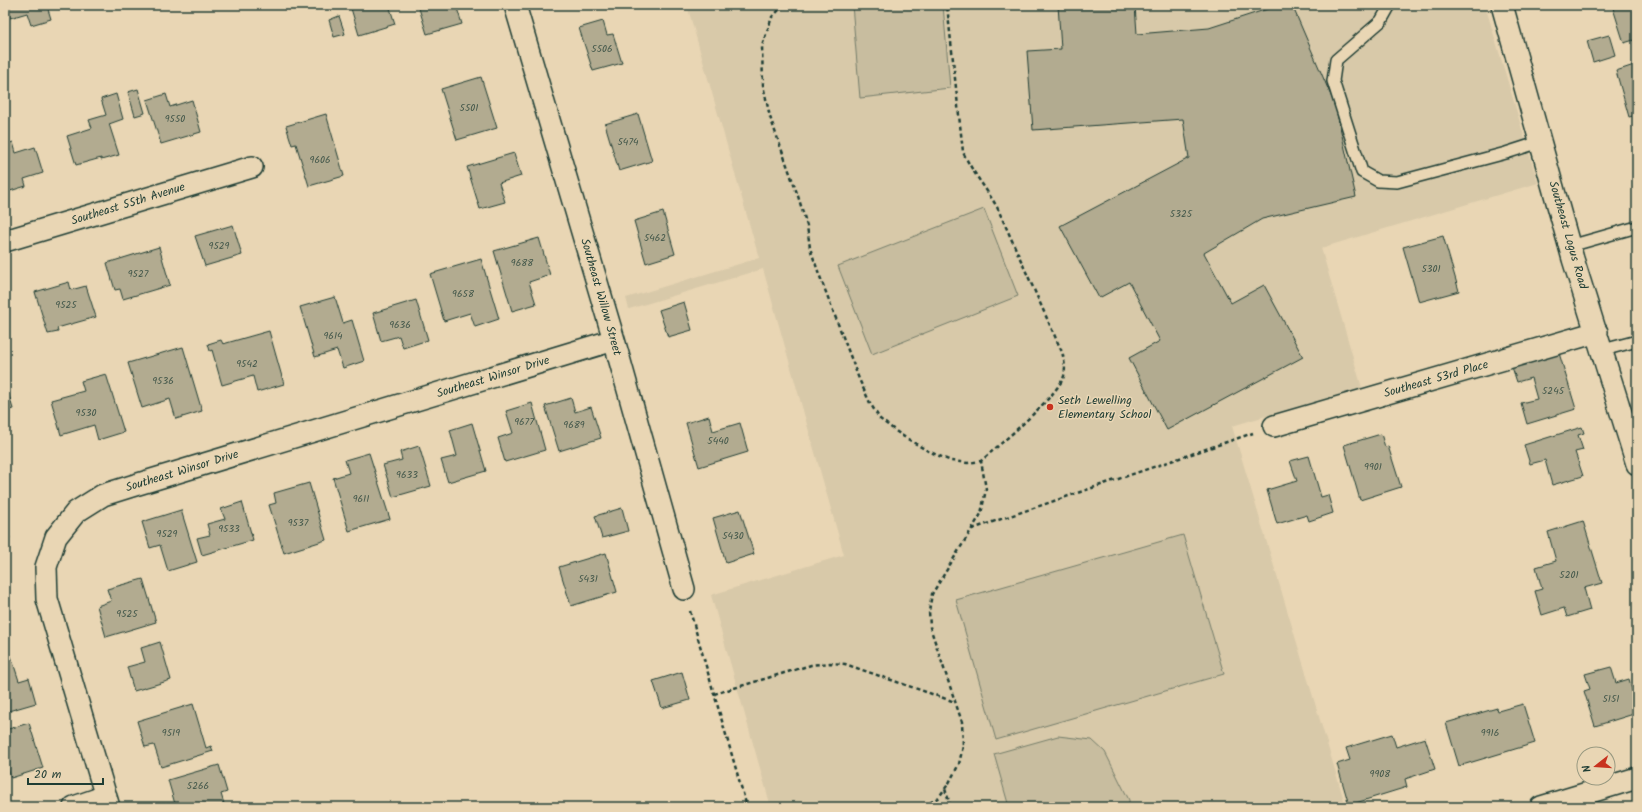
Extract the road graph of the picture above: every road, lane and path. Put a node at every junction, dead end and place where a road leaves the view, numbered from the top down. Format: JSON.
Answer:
{"nodes":[{"id":1,"x":515,"y":5,"type":"edge"},
{"id":2,"x":784,"y":5,"type":"edge"},
{"id":3,"x":948,"y":5,"type":"edge"},
{"id":4,"x":1390,"y":5,"type":"edge"},
{"id":5,"x":1502,"y":5,"type":"edge"},
{"id":6,"x":1540,"y":142,"type":"junction"},
{"id":7,"x":252,"y":167,"type":"dead end"},
{"id":8,"x":1637,"y":227,"type":"edge"},
{"id":9,"x":5,"y":240,"type":"edge"},
{"id":10,"x":1570,"y":246,"type":"junction"},
{"id":11,"x":614,"y":340,"type":"junction"},
{"id":12,"x":1600,"y":341,"type":"junction"},
{"id":13,"x":1637,"y":341,"type":"edge"},
{"id":14,"x":1274,"y":426,"type":"joint"},
{"id":15,"x":980,"y":461,"type":"junction"},
{"id":16,"x":1637,"y":464,"type":"edge"},
{"id":17,"x":971,"y":530,"type":"junction"},
{"id":18,"x":684,"y":589,"type":"joint"},
{"id":19,"x":714,"y":694,"type":"junction"},
{"id":20,"x":955,"y":702,"type":"junction"},
{"id":21,"x":1637,"y":778,"type":"edge"},
{"id":22,"x":944,"y":789,"type":"junction"},
{"id":23,"x":107,"y":802,"type":"edge"},
{"id":24,"x":74,"y":807,"type":"edge"},
{"id":25,"x":748,"y":807,"type":"edge"},
{"id":26,"x":924,"y":807,"type":"edge"},
{"id":27,"x":951,"y":807,"type":"edge"},
{"id":28,"x":1540,"y":807,"type":"edge"}],
"edges":[{"from":1,"to":11,"type":"street","name":"Southeast Willow Street"},
{"from":2,"to":15,"type":"path"},
{"from":3,"to":15,"type":"path"},
{"from":4,"to":6,"type":"lane"},
{"from":5,"to":6,"type":"street","name":"Southeast Logus Road"},
{"from":6,"to":10,"type":"street","name":"Southeast Logus Road"},
{"from":7,"to":9,"type":"street","name":"Southeast 55th Avenue"},
{"from":8,"to":10,"type":"lane"},
{"from":10,"to":12,"type":"street","name":"Southeast Logus Road"},
{"from":11,"to":18,"type":"street","name":"Southeast Willow Street"},
{"from":11,"to":23,"type":"street","name":"Southeast Winsor Drive"},
{"from":12,"to":13,"type":"lane"},
{"from":12,"to":14,"type":"street","name":"Southeast 53rd Place"},
{"from":12,"to":16,"type":"street","name":"Southeast Logus Road"},
{"from":14,"to":17,"type":"path"},
{"from":15,"to":17,"type":"path"},
{"from":17,"to":20,"type":"path"},
{"from":18,"to":19,"type":"path"},
{"from":19,"to":20,"type":"path"},
{"from":19,"to":25,"type":"path"},
{"from":20,"to":22,"type":"path"},
{"from":21,"to":28,"type":"street"},
{"from":22,"to":26,"type":"path"},
{"from":22,"to":27,"type":"path"},
{"from":23,"to":24,"type":"street","name":"Southeast Winsor Drive"}]}
